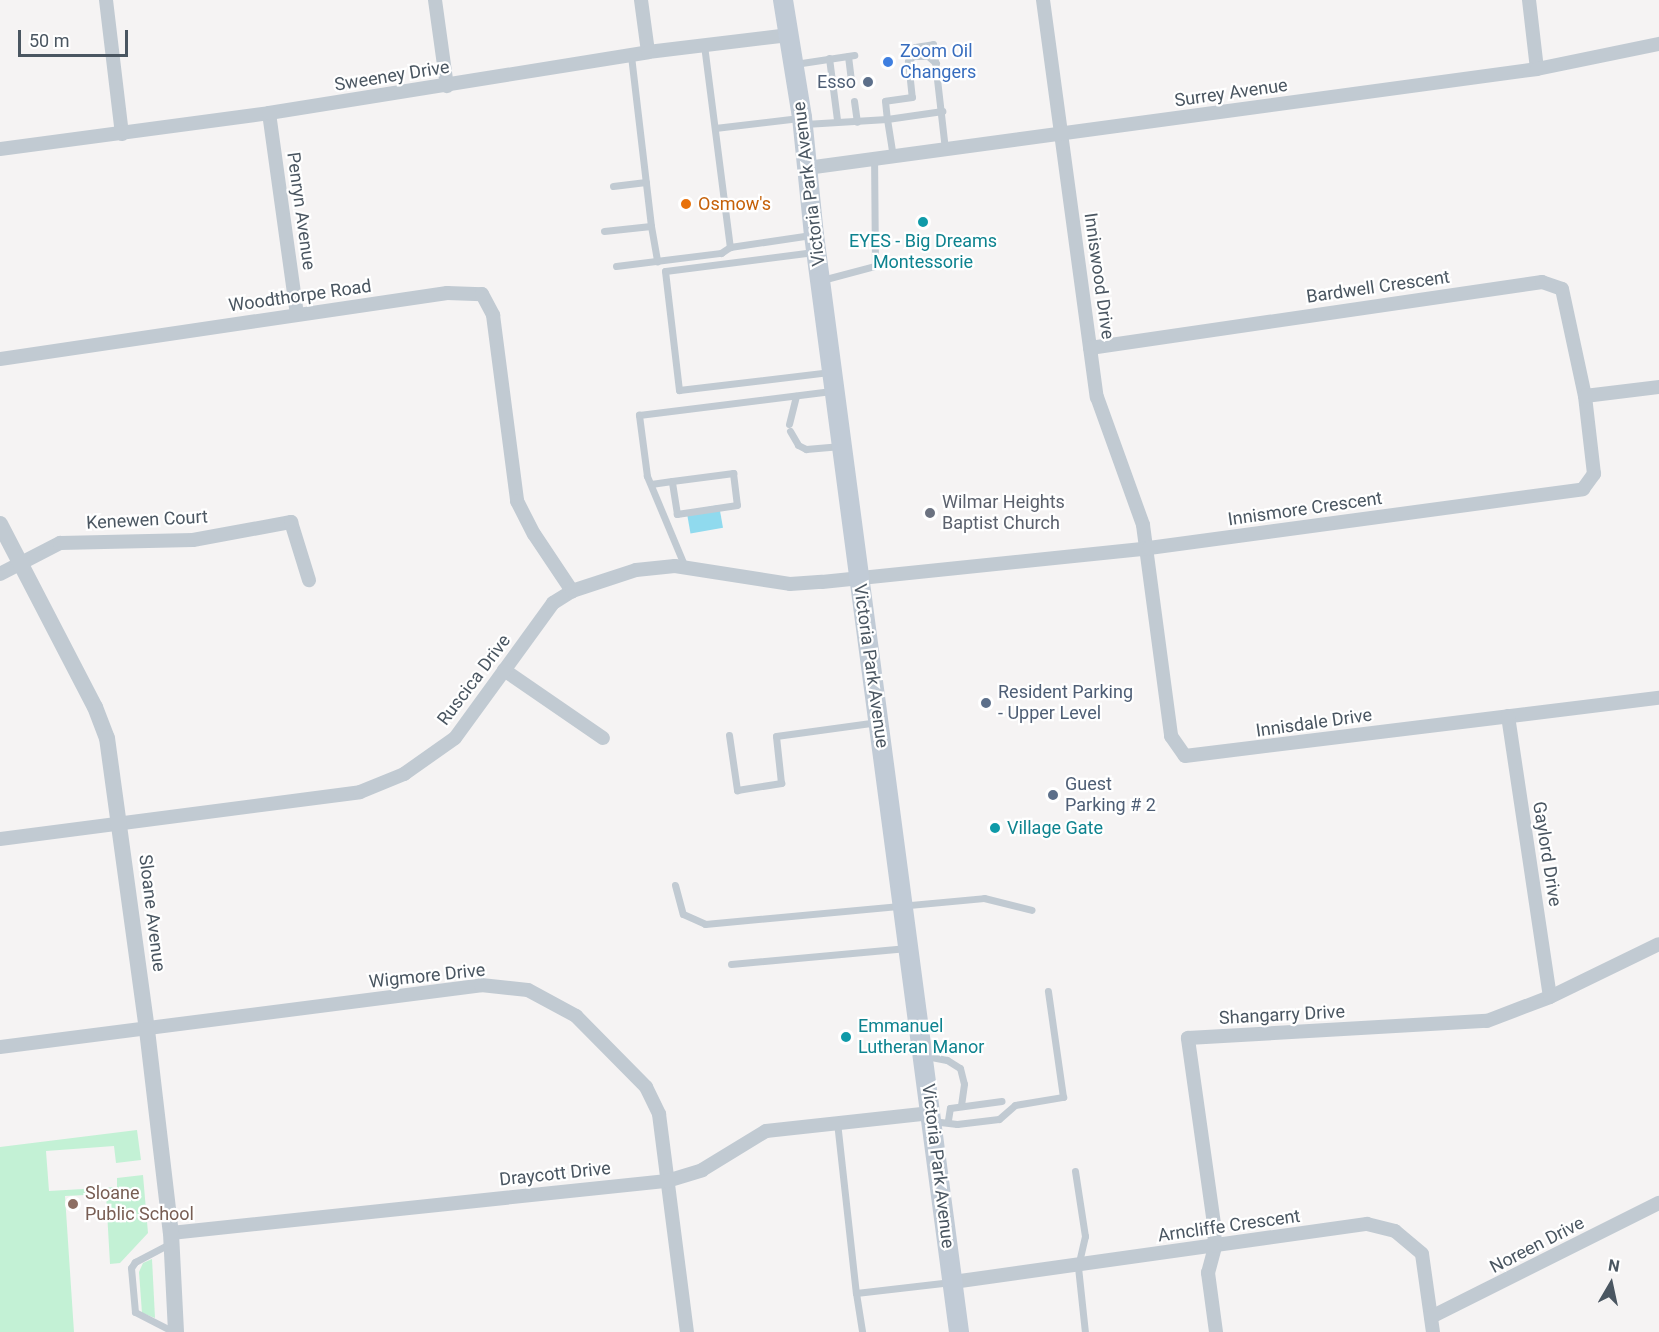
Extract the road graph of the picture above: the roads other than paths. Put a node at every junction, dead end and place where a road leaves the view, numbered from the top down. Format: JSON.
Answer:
{"nodes":[{"id":1,"x":106,"y":0,"type":"edge"},
{"id":2,"x":435,"y":0,"type":"edge"},
{"id":3,"x":640,"y":0,"type":"edge"},
{"id":4,"x":783,"y":0,"type":"edge"},
{"id":5,"x":1043,"y":0,"type":"edge"},
{"id":6,"x":1529,"y":0,"type":"edge"},
{"id":7,"x":789,"y":35,"type":"junction"},
{"id":8,"x":1659,"y":44,"type":"edge"},
{"id":9,"x":704,"y":45,"type":"junction"},
{"id":10,"x":915,"y":47,"type":"dead end"},
{"id":11,"x":648,"y":52,"type":"junction"},
{"id":12,"x":631,"y":55,"type":"junction"},
{"id":13,"x":829,"y":58,"type":"junction"},
{"id":14,"x":936,"y":63,"type":"junction"},
{"id":15,"x":795,"y":64,"type":"junction"},
{"id":16,"x":1537,"y":69,"type":"junction"},
{"id":17,"x":851,"y":80,"type":"dead end"},
{"id":18,"x":447,"y":86,"type":"junction"},
{"id":19,"x":854,"y":101,"type":"dead end"},
{"id":20,"x":942,"y":111,"type":"junction"},
{"id":21,"x":269,"y":113,"type":"junction"},
{"id":22,"x":887,"y":118,"type":"junction"},
{"id":23,"x":837,"y":120,"type":"junction"},
{"id":24,"x":802,"y":121,"type":"junction"},
{"id":25,"x":857,"y":123,"type":"junction"},
{"id":26,"x":715,"y":129,"type":"junction"},
{"id":27,"x":122,"y":134,"type":"junction"},
{"id":28,"x":1061,"y":135,"type":"junction"},
{"id":29,"x":945,"y":148,"type":"junction"},
{"id":30,"x":0,"y":149,"type":"edge"},
{"id":31,"x":893,"y":156,"type":"junction"},
{"id":32,"x":873,"y":159,"type":"junction"},
{"id":33,"x":807,"y":168,"type":"junction"},
{"id":34,"x":646,"y":182,"type":"junction"},
{"id":35,"x":613,"y":186,"type":"dead end"},
{"id":36,"x":651,"y":226,"type":"junction"},
{"id":37,"x":604,"y":231,"type":"dead end"},
{"id":38,"x":815,"y":243,"type":"junction"},
{"id":39,"x":730,"y":247,"type":"junction"},
{"id":40,"x":657,"y":261,"type":"junction"},
{"id":41,"x":616,"y":266,"type":"dead end"},
{"id":42,"x":820,"y":281,"type":"junction"},
{"id":43,"x":297,"y":314,"type":"junction"},
{"id":44,"x":1090,"y":348,"type":"junction"},
{"id":45,"x":0,"y":359,"type":"edge"},
{"id":46,"x":834,"y":381,"type":"junction"},
{"id":47,"x":1659,"y":387,"type":"edge"},
{"id":48,"x":796,"y":396,"type":"junction"},
{"id":49,"x":1585,"y":396,"type":"junction"},
{"id":50,"x":842,"y":446,"type":"junction"},
{"id":51,"x":672,"y":481,"type":"junction"},
{"id":52,"x":651,"y":484,"type":"junction"},
{"id":53,"x":0,"y":524,"type":"edge"},
{"id":54,"x":1149,"y":548,"type":"junction"},
{"id":55,"x":21,"y":566,"type":"junction"},
{"id":56,"x":685,"y":567,"type":"junction"},
{"id":57,"x":0,"y":574,"type":"edge"},
{"id":58,"x":859,"y":578,"type":"junction"},
{"id":59,"x":309,"y":580,"type":"dead end"},
{"id":60,"x":572,"y":591,"type":"junction"},
{"id":61,"x":504,"y":670,"type":"junction"},
{"id":62,"x":1659,"y":698,"type":"edge"},
{"id":63,"x":1508,"y":716,"type":"junction"},
{"id":64,"x":879,"y":722,"type":"junction"},
{"id":65,"x":729,"y":735,"type":"dead end"},
{"id":66,"x":603,"y":738,"type":"dead end"},
{"id":67,"x":121,"y":823,"type":"junction"},
{"id":68,"x":0,"y":839,"type":"edge"},
{"id":69,"x":675,"y":885,"type":"dead end"},
{"id":70,"x":903,"y":903,"type":"junction"},
{"id":71,"x":1032,"y":910,"type":"dead end"},
{"id":72,"x":1659,"y":944,"type":"edge"},
{"id":73,"x":909,"y":948,"type":"junction"},
{"id":74,"x":731,"y":964,"type":"dead end"},
{"id":75,"x":1048,"y":991,"type":"dead end"},
{"id":76,"x":1550,"y":997,"type":"junction"},
{"id":77,"x":147,"y":1029,"type":"junction"},
{"id":78,"x":0,"y":1047,"type":"edge"},
{"id":79,"x":924,"y":1056,"type":"junction"},
{"id":80,"x":1002,"y":1101,"type":"dead end"},
{"id":81,"x":961,"y":1105,"type":"junction"},
{"id":82,"x":937,"y":1118,"type":"junction"},
{"id":83,"x":837,"y":1122,"type":"junction"},
{"id":84,"x":1075,"y":1171,"type":"dead end"},
{"id":85,"x":667,"y":1180,"type":"junction"},
{"id":86,"x":1659,"y":1203,"type":"edge"},
{"id":87,"x":171,"y":1238,"type":"junction"},
{"id":88,"x":1215,"y":1246,"type":"junction"},
{"id":89,"x":1078,"y":1267,"type":"junction"},
{"id":90,"x":953,"y":1282,"type":"junction"},
{"id":91,"x":856,"y":1293,"type":"junction"},
{"id":92,"x":1431,"y":1317,"type":"junction"},
{"id":93,"x":175,"y":1332,"type":"edge"},
{"id":94,"x":687,"y":1332,"type":"edge"},
{"id":95,"x":862,"y":1332,"type":"edge"},
{"id":96,"x":959,"y":1332,"type":"edge"},
{"id":97,"x":1084,"y":1332,"type":"edge"},
{"id":98,"x":1216,"y":1332,"type":"edge"},
{"id":99,"x":1433,"y":1332,"type":"edge"}],
"edges":[{"from":1,"to":27,"type":"street"},
{"from":2,"to":18,"type":"street"},
{"from":3,"to":11,"type":"street"},
{"from":4,"to":7,"type":"main road","name":"Victoria Park Avenue"},
{"from":5,"to":28,"type":"street","name":"Inniswood Drive"},
{"from":6,"to":16,"type":"street"},
{"from":7,"to":9,"type":"street","name":"Sweeney Drive"},
{"from":7,"to":15,"type":"main road","name":"Victoria Park Avenue"},
{"from":8,"to":16,"type":"street","name":"Surrey Avenue"},
{"from":9,"to":11,"type":"street","name":"Sweeney Drive"},
{"from":9,"to":26,"type":"lane"},
{"from":10,"to":14,"type":"lane"},
{"from":11,"to":12,"type":"street","name":"Sweeney Drive"},
{"from":12,"to":18,"type":"street","name":"Sweeney Drive"},
{"from":12,"to":34,"type":"lane"},
{"from":13,"to":15,"type":"lane"},
{"from":13,"to":17,"type":"lane"},
{"from":13,"to":23,"type":"lane"},
{"from":14,"to":20,"type":"lane"},
{"from":14,"to":22,"type":"lane"},
{"from":15,"to":24,"type":"main road","name":"Victoria Park Avenue"},
{"from":16,"to":28,"type":"street","name":"Surrey Avenue"},
{"from":18,"to":21,"type":"street","name":"Sweeney Drive"},
{"from":19,"to":25,"type":"lane"},
{"from":20,"to":22,"type":"lane"},
{"from":20,"to":29,"type":"lane"},
{"from":21,"to":27,"type":"street","name":"Sweeney Drive"},
{"from":21,"to":43,"type":"street","name":"Penryn Avenue"},
{"from":22,"to":25,"type":"lane"},
{"from":22,"to":31,"type":"lane"},
{"from":23,"to":24,"type":"lane"},
{"from":23,"to":25,"type":"lane"},
{"from":24,"to":26,"type":"lane"},
{"from":24,"to":33,"type":"main road","name":"Victoria Park Avenue"},
{"from":26,"to":39,"type":"lane"},
{"from":27,"to":30,"type":"street","name":"Sweeney Drive"},
{"from":28,"to":29,"type":"street","name":"Surrey Avenue"},
{"from":28,"to":44,"type":"street","name":"Inniswood Drive"},
{"from":29,"to":31,"type":"street","name":"Surrey Avenue"},
{"from":31,"to":32,"type":"street","name":"Surrey Avenue"},
{"from":32,"to":33,"type":"street","name":"Surrey Avenue"},
{"from":32,"to":42,"type":"lane"},
{"from":33,"to":38,"type":"main road","name":"Victoria Park Avenue"},
{"from":34,"to":35,"type":"lane"},
{"from":34,"to":36,"type":"lane"},
{"from":36,"to":37,"type":"lane"},
{"from":36,"to":40,"type":"lane"},
{"from":38,"to":39,"type":"lane"},
{"from":38,"to":42,"type":"main road","name":"Victoria Park Avenue"},
{"from":38,"to":46,"type":"lane"},
{"from":39,"to":40,"type":"lane"},
{"from":40,"to":41,"type":"lane"},
{"from":42,"to":46,"type":"main road","name":"Victoria Park Avenue"},
{"from":43,"to":45,"type":"street","name":"Woodthorpe Road"},
{"from":43,"to":60,"type":"street","name":"Woodthorpe Road"},
{"from":44,"to":49,"type":"street","name":"Bardwell Crescent"},
{"from":44,"to":54,"type":"street","name":"Inniswood Drive"},
{"from":46,"to":48,"type":"lane"},
{"from":46,"to":50,"type":"main road","name":"Victoria Park Avenue"},
{"from":47,"to":49,"type":"street"},
{"from":48,"to":50,"type":"lane"},
{"from":48,"to":52,"type":"lane"},
{"from":49,"to":54,"type":"street","name":"Innismore Crescent"},
{"from":50,"to":58,"type":"main road","name":"Victoria Park Avenue"},
{"from":51,"to":51,"type":"lane"},
{"from":51,"to":52,"type":"lane"},
{"from":52,"to":56,"type":"lane"},
{"from":53,"to":55,"type":"street","name":"Sloane Avenue"},
{"from":54,"to":58,"type":"street","name":"Innismore Crescent"},
{"from":54,"to":63,"type":"street","name":"Innisdale Drive"},
{"from":55,"to":57,"type":"street"},
{"from":55,"to":59,"type":"street","name":"Kenewen Court"},
{"from":55,"to":67,"type":"street","name":"Sloane Avenue"},
{"from":56,"to":58,"type":"street","name":"Ruscica Drive"},
{"from":56,"to":60,"type":"street","name":"Ruscica Drive"},
{"from":58,"to":64,"type":"main road","name":"Victoria Park Avenue"},
{"from":60,"to":61,"type":"street","name":"Ruscica Drive"},
{"from":61,"to":66,"type":"street"},
{"from":61,"to":67,"type":"street","name":"Ruscica Drive"},
{"from":62,"to":63,"type":"street","name":"Innisdale Drive"},
{"from":63,"to":76,"type":"street","name":"Gaylord Drive"},
{"from":64,"to":65,"type":"lane"},
{"from":64,"to":70,"type":"main road","name":"Victoria Park Avenue"},
{"from":67,"to":68,"type":"street","name":"Ruscica Drive"},
{"from":67,"to":77,"type":"street","name":"Sloane Avenue"},
{"from":69,"to":70,"type":"lane"},
{"from":70,"to":71,"type":"lane"},
{"from":70,"to":73,"type":"main road","name":"Victoria Park Avenue"},
{"from":72,"to":76,"type":"street","name":"Shangarry Drive"},
{"from":73,"to":74,"type":"lane"},
{"from":73,"to":79,"type":"main road","name":"Victoria Park Avenue"},
{"from":75,"to":82,"type":"lane"},
{"from":76,"to":88,"type":"street","name":"Shangarry Drive"},
{"from":77,"to":78,"type":"street","name":"Wigmore Drive"},
{"from":77,"to":85,"type":"street","name":"Wigmore Drive"},
{"from":77,"to":87,"type":"street","name":"Sloane Avenue"},
{"from":79,"to":81,"type":"lane"},
{"from":79,"to":82,"type":"main road","name":"Victoria Park Avenue"},
{"from":80,"to":81,"type":"lane"},
{"from":81,"to":82,"type":"lane"},
{"from":82,"to":83,"type":"street","name":"Draycott Drive"},
{"from":82,"to":90,"type":"main road","name":"Victoria Park Avenue"},
{"from":83,"to":85,"type":"street","name":"Draycott Drive"},
{"from":83,"to":91,"type":"lane"},
{"from":84,"to":89,"type":"lane"},
{"from":85,"to":87,"type":"street","name":"Draycott Drive"},
{"from":85,"to":94,"type":"street","name":"Wigmore Drive"},
{"from":86,"to":92,"type":"street","name":"Noreen Drive"},
{"from":87,"to":93,"type":"street","name":"Sloane Avenue"},
{"from":87,"to":93,"type":"lane"},
{"from":88,"to":89,"type":"street","name":"Arncliffe Crescent"},
{"from":88,"to":92,"type":"street","name":"Arncliffe Crescent"},
{"from":88,"to":98,"type":"street","name":"Shangarry Drive"},
{"from":89,"to":90,"type":"street","name":"Arncliffe Crescent"},
{"from":89,"to":97,"type":"lane"},
{"from":90,"to":91,"type":"lane"},
{"from":90,"to":96,"type":"main road","name":"Victoria Park Avenue"},
{"from":91,"to":95,"type":"lane"},
{"from":92,"to":99,"type":"street","name":"Arncliffe Crescent"}]}
